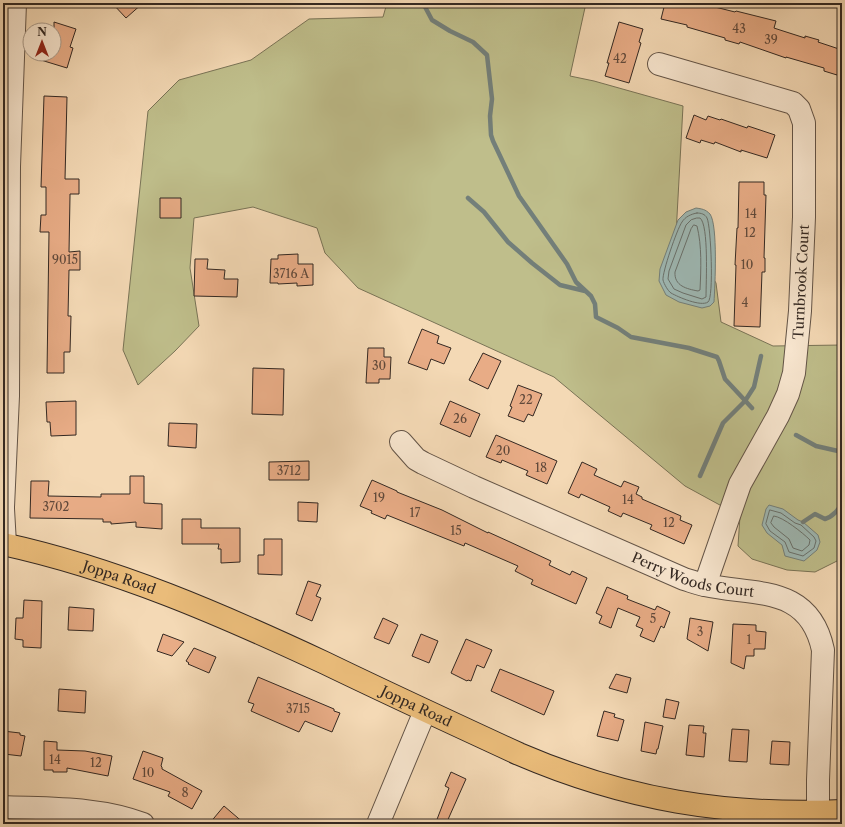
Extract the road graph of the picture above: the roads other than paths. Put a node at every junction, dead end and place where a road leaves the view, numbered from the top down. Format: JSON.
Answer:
{"nodes":[{"id":1,"x":15,"y":3,"type":"edge"},
{"id":2,"x":659,"y":64,"type":"dead end"},
{"id":3,"x":400,"y":442,"type":"dead end"},
{"id":4,"x":3,"y":508,"type":"edge"},
{"id":5,"x":4,"y":544,"type":"edge"},
{"id":6,"x":705,"y":586,"type":"junction"},
{"id":7,"x":425,"y":711,"type":"junction"},
{"id":8,"x":3,"y":806,"type":"edge"},
{"id":9,"x":842,"y":811,"type":"edge"},
{"id":10,"x":818,"y":812,"type":"junction"},
{"id":11,"x":143,"y":824,"type":"edge"},
{"id":12,"x":378,"y":824,"type":"edge"}],
"edges":[{"from":1,"to":4,"type":"street"},
{"from":2,"to":6,"type":"street","name":"Turnbrook Court"},
{"from":3,"to":6,"type":"street","name":"Perry Woods Court"},
{"from":4,"to":5,"type":"street"},
{"from":5,"to":7,"type":"main road","name":"Joppa Road"},
{"from":6,"to":10,"type":"street","name":"Perry Woods Court"},
{"from":7,"to":10,"type":"main road","name":"Joppa Road"},
{"from":7,"to":12,"type":"street"},
{"from":8,"to":11,"type":"street"},
{"from":9,"to":10,"type":"main road","name":"Joppa Road"}]}
